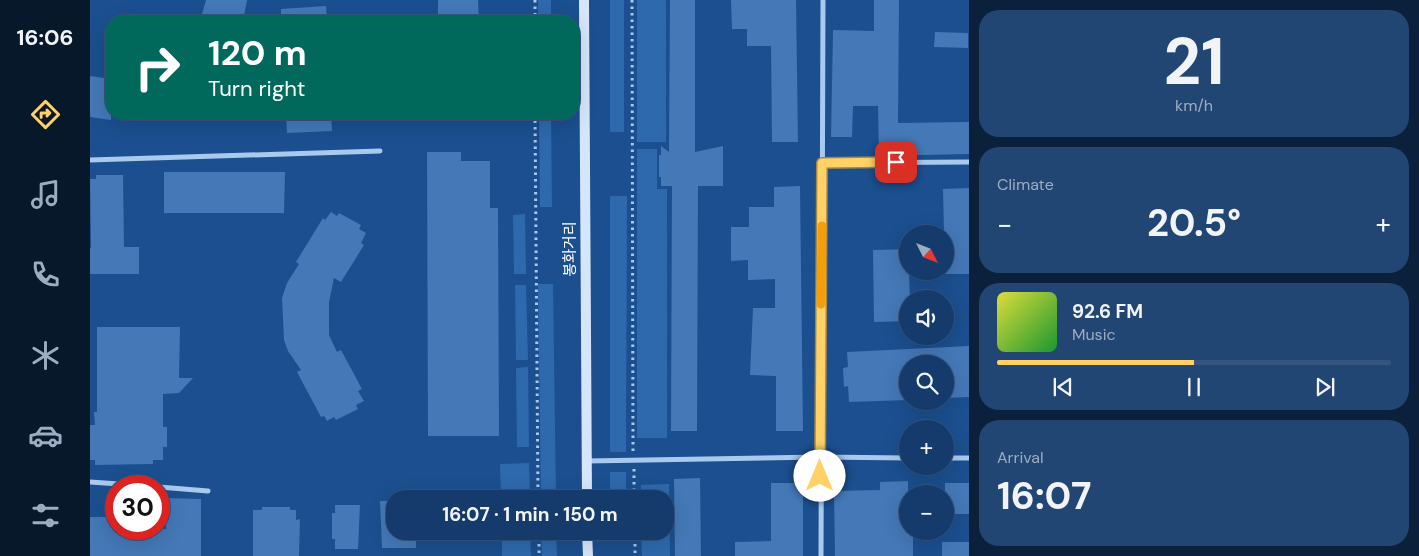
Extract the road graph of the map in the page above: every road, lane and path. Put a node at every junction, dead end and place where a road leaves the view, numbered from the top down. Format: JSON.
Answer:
{"nodes":[{"id":1,"x":535,"y":0,"type":"edge"},
{"id":2,"x":584,"y":0,"type":"edge"},
{"id":3,"x":632,"y":0,"type":"edge"},
{"id":4,"x":823,"y":0,"type":"edge"},
{"id":5,"x":535,"y":15,"type":"edge"},
{"id":6,"x":535,"y":120,"type":"edge"},
{"id":7,"x":380,"y":151,"type":"dead end"},
{"id":8,"x":90,"y":160,"type":"edge"},
{"id":9,"x":969,"y":162,"type":"edge"},
{"id":10,"x":822,"y":163,"type":"junction"},
{"id":11,"x":820,"y":457,"type":"junction"},
{"id":12,"x":899,"y":458,"type":"edge"},
{"id":13,"x":954,"y":458,"type":"edge"},
{"id":14,"x":969,"y":458,"type":"edge"},
{"id":15,"x":633,"y":460,"type":"junction"},
{"id":16,"x":586,"y":461,"type":"junction"},
{"id":17,"x":90,"y":482,"type":"edge"},
{"id":18,"x":105,"y":483,"type":"edge"},
{"id":19,"x":170,"y":488,"type":"edge"},
{"id":20,"x":208,"y":490,"type":"dead end"},
{"id":21,"x":538,"y":490,"type":"edge"},
{"id":22,"x":587,"y":490,"type":"edge"},
{"id":23,"x":634,"y":490,"type":"edge"},
{"id":24,"x":539,"y":540,"type":"edge"},
{"id":25,"x":587,"y":540,"type":"edge"},
{"id":26,"x":635,"y":540,"type":"edge"},
{"id":27,"x":539,"y":556,"type":"edge"},
{"id":28,"x":588,"y":556,"type":"edge"},
{"id":29,"x":636,"y":556,"type":"edge"},
{"id":30,"x":821,"y":556,"type":"edge"}],
"edges":[{"from":1,"to":5,"type":"path"},
{"from":2,"to":16,"type":"main road","name":"봉화거리"},
{"from":3,"to":15,"type":"path"},
{"from":4,"to":10,"type":"street"},
{"from":6,"to":21,"type":"path"},
{"from":7,"to":8,"type":"street"},
{"from":9,"to":10,"type":"street"},
{"from":10,"to":11,"type":"street"},
{"from":11,"to":12,"type":"street"},
{"from":11,"to":15,"type":"street"},
{"from":11,"to":30,"type":"street"},
{"from":13,"to":14,"type":"street"},
{"from":15,"to":16,"type":"street"},
{"from":15,"to":23,"type":"path"},
{"from":16,"to":22,"type":"main road","name":"봉화거리"},
{"from":17,"to":18,"type":"street"},
{"from":19,"to":20,"type":"street"},
{"from":24,"to":27,"type":"path"},
{"from":25,"to":28,"type":"main road"},
{"from":26,"to":29,"type":"path"}]}
